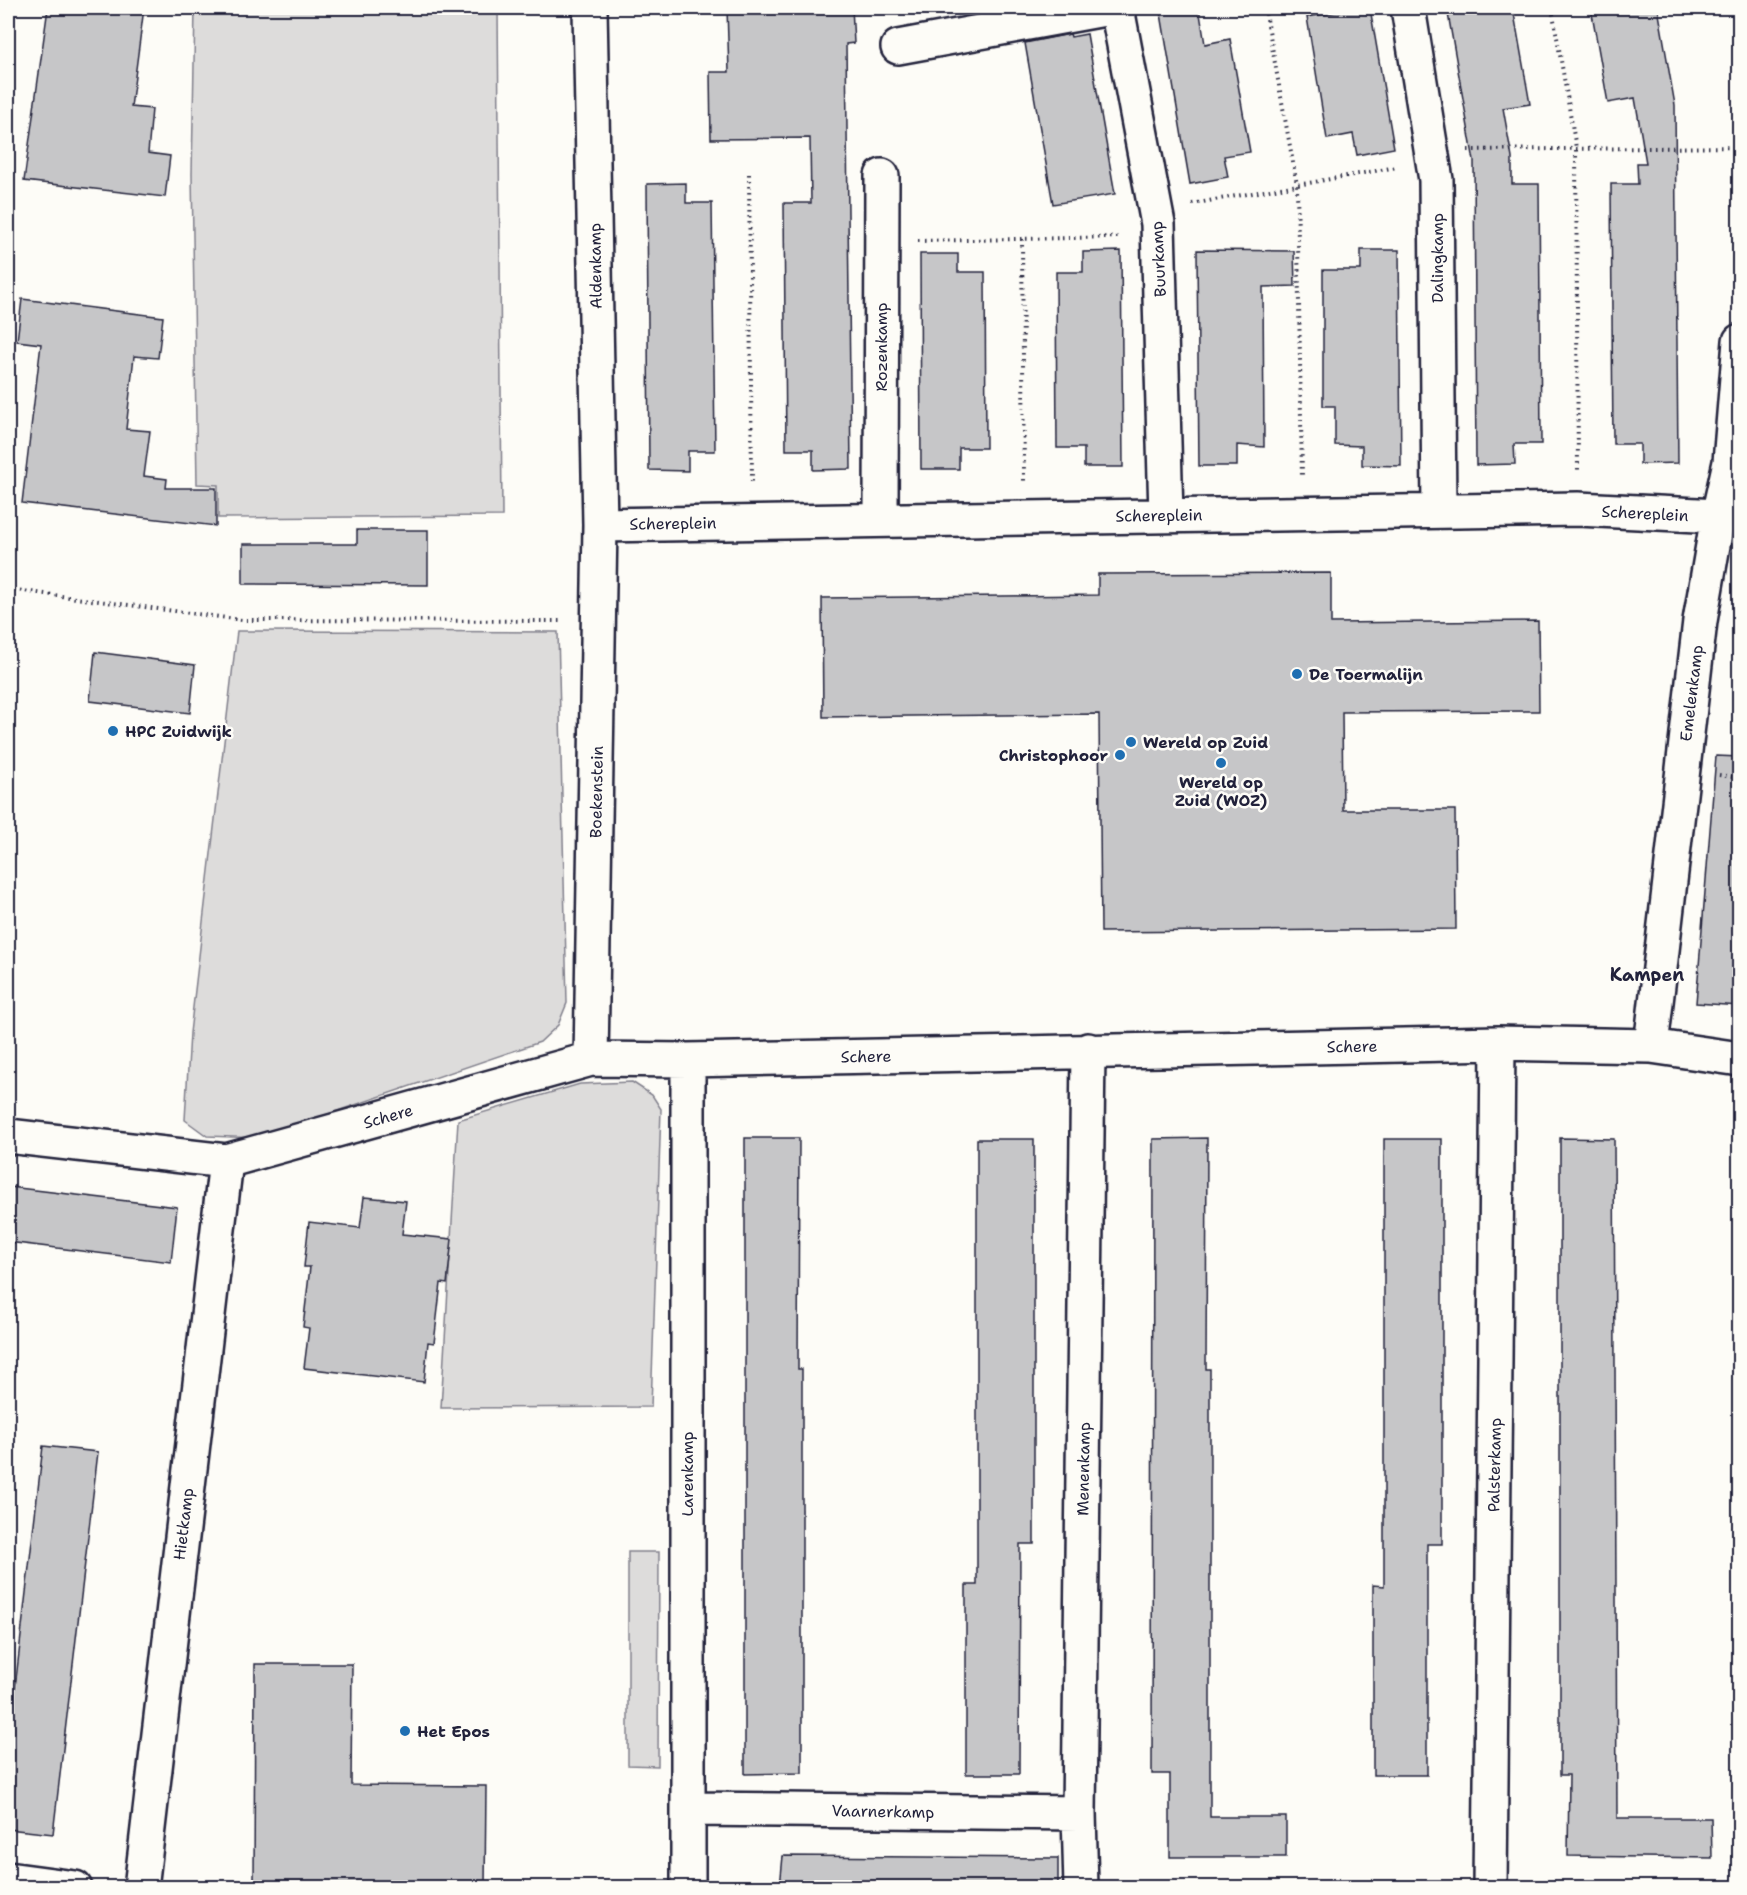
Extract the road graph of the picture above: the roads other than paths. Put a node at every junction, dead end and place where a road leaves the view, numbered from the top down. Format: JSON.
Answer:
{"nodes":[{"id":1,"x":590,"y":8,"type":"edge"},
{"id":2,"x":1110,"y":8,"type":"edge"},
{"id":3,"x":1117,"y":8,"type":"edge"},
{"id":4,"x":1408,"y":8,"type":"edge"},
{"id":5,"x":898,"y":47,"type":"dead end"},
{"id":6,"x":882,"y":176,"type":"dead end"},
{"id":7,"x":1740,"y":341,"type":"edge"},
{"id":8,"x":1439,"y":511,"type":"junction"},
{"id":9,"x":1166,"y":515,"type":"junction"},
{"id":10,"x":1718,"y":516,"type":"junction"},
{"id":11,"x":881,"y":519,"type":"junction"},
{"id":12,"x":600,"y":525,"type":"junction"},
{"id":13,"x":1498,"y":1043,"type":"junction"},
{"id":14,"x":1651,"y":1046,"type":"junction"},
{"id":15,"x":1088,"y":1050,"type":"junction"},
{"id":16,"x":591,"y":1059,"type":"junction"},
{"id":17,"x":1740,"y":1059,"type":"edge"},
{"id":18,"x":688,"y":1060,"type":"junction"},
{"id":19,"x":8,"y":1136,"type":"edge"},
{"id":20,"x":226,"y":1161,"type":"junction"},
{"id":21,"x":688,"y":1809,"type":"junction"},
{"id":22,"x":1079,"y":1813,"type":"junction"},
{"id":23,"x":8,"y":1879,"type":"edge"},
{"id":24,"x":75,"y":1887,"type":"edge"},
{"id":25,"x":141,"y":1887,"type":"edge"},
{"id":26,"x":688,"y":1887,"type":"edge"},
{"id":27,"x":1081,"y":1887,"type":"edge"},
{"id":28,"x":1490,"y":1887,"type":"edge"}],
"edges":[{"from":1,"to":12,"type":"street","name":"Aldenkamp"},
{"from":2,"to":5,"type":"street"},
{"from":3,"to":9,"type":"street","name":"Buurkamp"},
{"from":4,"to":8,"type":"street","name":"Dalingkamp"},
{"from":6,"to":11,"type":"street","name":"Rozenkamp"},
{"from":7,"to":10,"type":"street","name":"Emelenkamp"},
{"from":8,"to":9,"type":"street","name":"Schereplein"},
{"from":8,"to":10,"type":"street","name":"Schereplein"},
{"from":9,"to":11,"type":"street","name":"Schereplein"},
{"from":10,"to":14,"type":"street","name":"Emelenkamp"},
{"from":11,"to":12,"type":"street","name":"Schereplein"},
{"from":12,"to":16,"type":"street","name":"Boekenstein"},
{"from":13,"to":14,"type":"street","name":"Schere"},
{"from":13,"to":15,"type":"street","name":"Schere"},
{"from":13,"to":28,"type":"street","name":"Palsterkamp"},
{"from":14,"to":17,"type":"street","name":"Schere"},
{"from":15,"to":18,"type":"street","name":"Schere"},
{"from":15,"to":22,"type":"street","name":"Menenkamp"},
{"from":16,"to":18,"type":"street","name":"Schere"},
{"from":16,"to":20,"type":"street","name":"Schere"},
{"from":18,"to":21,"type":"street","name":"Larenkamp"},
{"from":19,"to":20,"type":"street","name":"Schere"},
{"from":20,"to":25,"type":"street","name":"Hietkamp"},
{"from":21,"to":22,"type":"street","name":"Vaarnerkamp"},
{"from":21,"to":26,"type":"street","name":"Larenkamp"},
{"from":22,"to":27,"type":"street","name":"Menenkamp"},
{"from":23,"to":24,"type":"street"}]}
